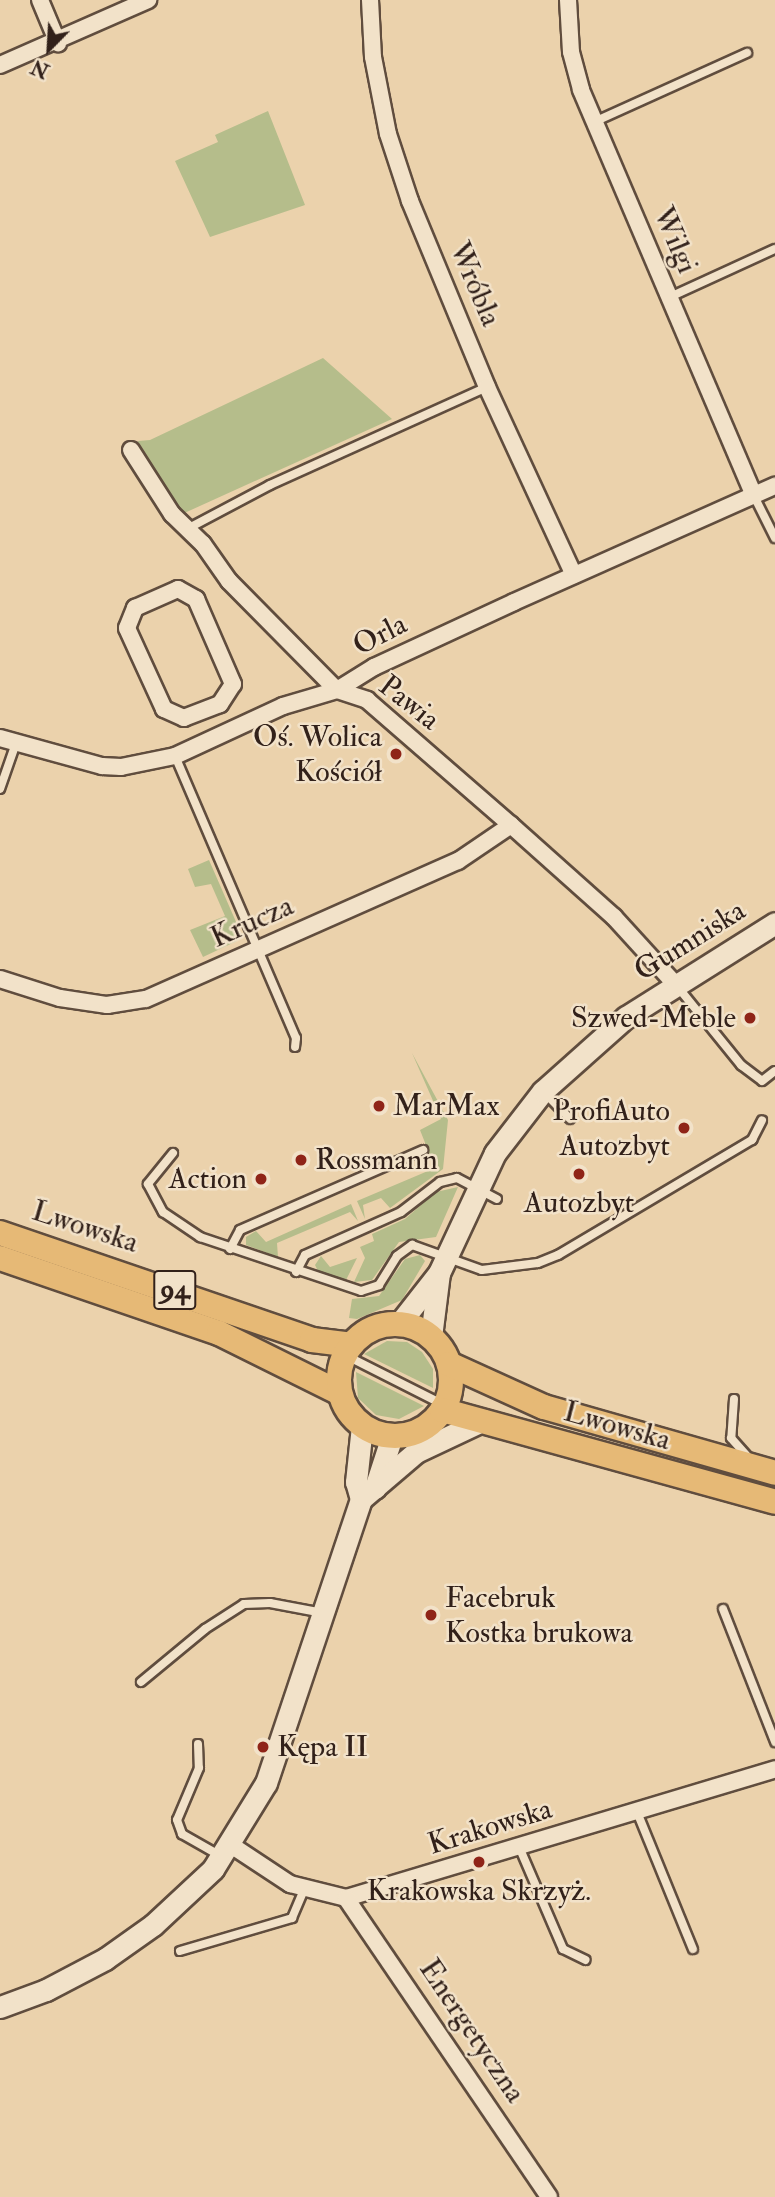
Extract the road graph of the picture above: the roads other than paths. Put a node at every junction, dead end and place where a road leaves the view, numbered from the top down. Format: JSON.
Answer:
{"nodes":[{"id":1,"x":40,"y":0,"type":"edge"},
{"id":2,"x":148,"y":0,"type":"edge"},
{"id":3,"x":370,"y":0,"type":"edge"},
{"id":4,"x":568,"y":0,"type":"edge"},
{"id":5,"x":58,"y":43,"type":"junction"},
{"id":6,"x":747,"y":53,"type":"dead end"},
{"id":7,"x":0,"y":65,"type":"edge"},
{"id":8,"x":594,"y":122,"type":"junction"},
{"id":9,"x":775,"y":249,"type":"edge"},
{"id":10,"x":670,"y":297,"type":"junction"},
{"id":11,"x":487,"y":387,"type":"junction"},
{"id":12,"x":131,"y":450,"type":"dead end"},
{"id":13,"x":775,"y":486,"type":"edge"},
{"id":14,"x":754,"y":496,"type":"junction"},
{"id":15,"x":187,"y":529,"type":"junction"},
{"id":16,"x":775,"y":538,"type":"edge"},
{"id":17,"x":574,"y":575,"type":"junction"},
{"id":18,"x":337,"y":690,"type":"junction"},
{"id":19,"x":231,"y":691,"type":"joint"},
{"id":20,"x":0,"y":738,"type":"edge"},
{"id":21,"x":16,"y":743,"type":"junction"},
{"id":22,"x":175,"y":756,"type":"junction"},
{"id":23,"x":0,"y":789,"type":"edge"},
{"id":24,"x":511,"y":825,"type":"junction"},
{"id":25,"x":775,"y":923,"type":"edge"},
{"id":26,"x":257,"y":950,"type":"junction"},
{"id":27,"x":0,"y":979,"type":"edge"},
{"id":28,"x":675,"y":984,"type":"junction"},
{"id":29,"x":295,"y":1047,"type":"dead end"},
{"id":30,"x":775,"y":1072,"type":"edge"},
{"id":31,"x":543,"y":1091,"type":"junction"},
{"id":32,"x":570,"y":1119,"type":"dead end"},
{"id":33,"x":762,"y":1120,"type":"dead end"},
{"id":34,"x":423,"y":1150,"type":"dead end"},
{"id":35,"x":173,"y":1153,"type":"dead end"},
{"id":36,"x":477,"y":1187,"type":"junction"},
{"id":37,"x":497,"y":1199,"type":"dead end"},
{"id":38,"x":0,"y":1233,"type":"edge"},
{"id":39,"x":230,"y":1249,"type":"junction"},
{"id":40,"x":0,"y":1258,"type":"edge"},
{"id":41,"x":443,"y":1265,"type":"junction"},
{"id":42,"x":296,"y":1272,"type":"junction"},
{"id":43,"x":399,"y":1324,"type":"junction"},
{"id":44,"x":431,"y":1337,"type":"junction"},
{"id":45,"x":348,"y":1350,"type":"junction"},
{"id":46,"x":449,"y":1364,"type":"junction"},
{"id":47,"x":340,"y":1393,"type":"junction"},
{"id":48,"x":734,"y":1399,"type":"dead end"},
{"id":49,"x":443,"y":1408,"type":"junction"},
{"id":50,"x":484,"y":1420,"type":"junction"},
{"id":51,"x":362,"y":1426,"type":"junction"},
{"id":52,"x":391,"y":1436,"type":"junction"},
{"id":53,"x":771,"y":1472,"type":"edge"},
{"id":54,"x":368,"y":1494,"type":"junction"},
{"id":55,"x":775,"y":1502,"type":"edge"},
{"id":56,"x":723,"y":1609,"type":"dead end"},
{"id":57,"x":326,"y":1613,"type":"junction"},
{"id":58,"x":141,"y":1682,"type":"dead end"},
{"id":59,"x":775,"y":1742,"type":"edge"},
{"id":60,"x":198,"y":1744,"type":"dead end"},
{"id":61,"x":775,"y":1769,"type":"edge"},
{"id":62,"x":637,"y":1812,"type":"junction"},
{"id":63,"x":520,"y":1849,"type":"junction"},
{"id":64,"x":226,"y":1851,"type":"junction"},
{"id":65,"x":303,"y":1890,"type":"junction"},
{"id":66,"x":346,"y":1898,"type":"junction"},
{"id":67,"x":693,"y":1949,"type":"dead end"},
{"id":68,"x":180,"y":1951,"type":"dead end"},
{"id":69,"x":586,"y":1960,"type":"dead end"},
{"id":70,"x":0,"y":2007,"type":"edge"},
{"id":71,"x":549,"y":2197,"type":"edge"}],
"edges":[{"from":1,"to":5,"type":"street"},
{"from":2,"to":5,"type":"street"},
{"from":3,"to":11,"type":"street","name":"Wróbla"},
{"from":4,"to":8,"type":"street","name":"Wilgi"},
{"from":5,"to":7,"type":"street"},
{"from":6,"to":8,"type":"lane"},
{"from":8,"to":10,"type":"street","name":"Wilgi"},
{"from":9,"to":10,"type":"lane"},
{"from":10,"to":14,"type":"street","name":"Wilgi"},
{"from":11,"to":15,"type":"lane"},
{"from":11,"to":17,"type":"street","name":"Wróbla"},
{"from":12,"to":15,"type":"street","name":"Pawia"},
{"from":13,"to":14,"type":"street","name":"Orla"},
{"from":14,"to":16,"type":"lane"},
{"from":14,"to":17,"type":"street","name":"Orla"},
{"from":15,"to":18,"type":"street","name":"Pawia"},
{"from":17,"to":18,"type":"street","name":"Orla"},
{"from":18,"to":22,"type":"street","name":"Orla"},
{"from":18,"to":24,"type":"street","name":"Pawia"},
{"from":19,"to":19,"type":"street"},
{"from":20,"to":21,"type":"street","name":"Orla"},
{"from":21,"to":22,"type":"street","name":"Orla"},
{"from":21,"to":23,"type":"lane"},
{"from":22,"to":26,"type":"lane"},
{"from":24,"to":26,"type":"street","name":"Krucza"},
{"from":24,"to":28,"type":"street","name":"Pawia"},
{"from":25,"to":28,"type":"street","name":"Gumniska"},
{"from":26,"to":27,"type":"street","name":"Krucza"},
{"from":26,"to":29,"type":"lane"},
{"from":28,"to":30,"type":"lane"},
{"from":28,"to":31,"type":"street","name":"Gumniska"},
{"from":31,"to":32,"type":"lane"},
{"from":31,"to":36,"type":"street","name":"Gumniska"},
{"from":33,"to":41,"type":"lane"},
{"from":34,"to":39,"type":"lane"},
{"from":35,"to":39,"type":"lane"},
{"from":36,"to":37,"type":"lane"},
{"from":36,"to":41,"type":"street","name":"Gumniska"},
{"from":36,"to":42,"type":"lane"},
{"from":38,"to":45,"type":"main road","name":"Lwowska","number":"94"},
{"from":39,"to":42,"type":"lane"},
{"from":40,"to":47,"type":"main road","name":"Lwowska","number":"94"},
{"from":41,"to":42,"type":"lane"},
{"from":41,"to":43,"type":"street"},
{"from":41,"to":44,"type":"street"},
{"from":43,"to":44,"type":"main road"},
{"from":43,"to":45,"type":"main road"},
{"from":44,"to":46,"type":"main road"},
{"from":45,"to":47,"type":"main road"},
{"from":45,"to":49,"type":"lane"},
{"from":46,"to":49,"type":"main road"},
{"from":46,"to":53,"type":"main road","name":"Lwowska"},
{"from":47,"to":51,"type":"main road","number":"94"},
{"from":48,"to":53,"type":"lane"},
{"from":49,"to":50,"type":"main road","name":"Lwowska"},
{"from":49,"to":52,"type":"main road"},
{"from":50,"to":54,"type":"street"},
{"from":50,"to":55,"type":"main road","name":"Lwowska"},
{"from":51,"to":52,"type":"main road"},
{"from":51,"to":54,"type":"street"},
{"from":52,"to":54,"type":"street"},
{"from":54,"to":57,"type":"street"},
{"from":56,"to":59,"type":"lane"},
{"from":57,"to":58,"type":"lane"},
{"from":57,"to":64,"type":"street"},
{"from":60,"to":64,"type":"lane"},
{"from":61,"to":62,"type":"street","name":"Krakowska"},
{"from":62,"to":63,"type":"street","name":"Krakowska"},
{"from":62,"to":67,"type":"lane"},
{"from":63,"to":66,"type":"street","name":"Krakowska"},
{"from":63,"to":69,"type":"lane"},
{"from":64,"to":65,"type":"street","name":"Krakowska"},
{"from":64,"to":70,"type":"street"},
{"from":65,"to":66,"type":"street","name":"Krakowska"},
{"from":65,"to":68,"type":"lane"},
{"from":66,"to":71,"type":"street","name":"Energetyczna"}]}
